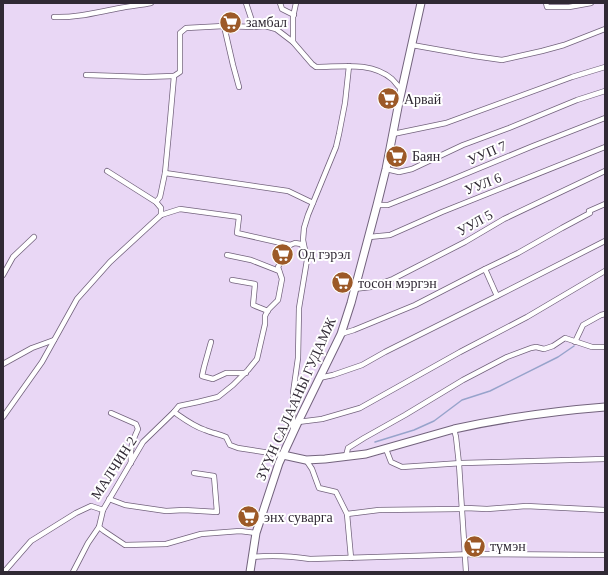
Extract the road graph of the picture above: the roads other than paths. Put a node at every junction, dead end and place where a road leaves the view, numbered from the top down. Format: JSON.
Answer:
{"nodes":[{"id":1,"x":151,"y":3,"type":"edge"},
{"id":2,"x":246,"y":3,"type":"edge"},
{"id":3,"x":280,"y":3,"type":"edge"},
{"id":4,"x":296,"y":3,"type":"edge"},
{"id":5,"x":421,"y":3,"type":"edge"},
{"id":6,"x":546,"y":3,"type":"edge"},
{"id":7,"x":591,"y":3,"type":"edge"},
{"id":8,"x":294,"y":15,"type":"junction"},
{"id":9,"x":54,"y":17,"type":"dead end"},
{"id":10,"x":224,"y":26,"type":"junction"},
{"id":11,"x":254,"y":27,"type":"junction"},
{"id":12,"x":605,"y":29,"type":"edge"},
{"id":13,"x":293,"y":42,"type":"junction"},
{"id":14,"x":412,"y":45,"type":"junction"},
{"id":15,"x":349,"y":66,"type":"junction"},
{"id":16,"x":605,"y":67,"type":"edge"},
{"id":17,"x":86,"y":75,"type":"dead end"},
{"id":18,"x":174,"y":76,"type":"junction"},
{"id":19,"x":239,"y":87,"type":"dead end"},
{"id":20,"x":605,"y":91,"type":"edge"},
{"id":21,"x":398,"y":102,"type":"junction"},
{"id":22,"x":605,"y":118,"type":"edge"},
{"id":23,"x":393,"y":134,"type":"junction"},
{"id":24,"x":605,"y":147,"type":"edge"},
{"id":25,"x":386,"y":169,"type":"junction"},
{"id":26,"x":107,"y":171,"type":"dead end"},
{"id":27,"x":605,"y":171,"type":"edge"},
{"id":28,"x":165,"y":172,"type":"junction"},
{"id":29,"x":156,"y":202,"type":"junction"},
{"id":30,"x":313,"y":202,"type":"junction"},
{"id":31,"x":378,"y":204,"type":"junction"},
{"id":32,"x":605,"y":204,"type":"edge"},
{"id":33,"x":161,"y":215,"type":"junction"},
{"id":34,"x":34,"y":237,"type":"dead end"},
{"id":35,"x":369,"y":238,"type":"junction"},
{"id":36,"x":605,"y":241,"type":"edge"},
{"id":37,"x":290,"y":245,"type":"junction"},
{"id":38,"x":305,"y":250,"type":"junction"},
{"id":39,"x":227,"y":255,"type":"dead end"},
{"id":40,"x":485,"y":269,"type":"junction"},
{"id":41,"x":279,"y":271,"type":"junction"},
{"id":42,"x":605,"y":271,"type":"edge"},
{"id":43,"x":3,"y":275,"type":"edge"},
{"id":44,"x":232,"y":280,"type":"dead end"},
{"id":45,"x":354,"y":289,"type":"junction"},
{"id":46,"x":497,"y":296,"type":"junction"},
{"id":47,"x":268,"y":311,"type":"junction"},
{"id":48,"x":605,"y":314,"type":"edge"},
{"id":49,"x":341,"y":334,"type":"junction"},
{"id":50,"x":54,"y":340,"type":"junction"},
{"id":51,"x":211,"y":342,"type":"dead end"},
{"id":52,"x":575,"y":342,"type":"junction"},
{"id":53,"x":605,"y":347,"type":"edge"},
{"id":54,"x":3,"y":364,"type":"edge"},
{"id":55,"x":246,"y":373,"type":"junction"},
{"id":56,"x":319,"y":378,"type":"junction"},
{"id":57,"x":605,"y":408,"type":"edge"},
{"id":58,"x":174,"y":412,"type":"junction"},
{"id":59,"x":111,"y":413,"type":"dead end"},
{"id":60,"x":3,"y":417,"type":"edge"},
{"id":61,"x":298,"y":422,"type":"junction"},
{"id":62,"x":454,"y":429,"type":"junction"},
{"id":63,"x":292,"y":434,"type":"junction"},
{"id":64,"x":386,"y":449,"type":"junction"},
{"id":65,"x":283,"y":455,"type":"junction"},
{"id":66,"x":346,"y":456,"type":"junction"},
{"id":67,"x":605,"y":459,"type":"edge"},
{"id":68,"x":306,"y":460,"type":"junction"},
{"id":69,"x":130,"y":463,"type":"junction"},
{"id":70,"x":459,"y":464,"type":"junction"},
{"id":71,"x":194,"y":473,"type":"dead end"},
{"id":72,"x":109,"y":499,"type":"junction"},
{"id":73,"x":462,"y":508,"type":"junction"},
{"id":74,"x":104,"y":510,"type":"junction"},
{"id":75,"x":605,"y":510,"type":"edge"},
{"id":76,"x":347,"y":514,"type":"junction"},
{"id":77,"x":99,"y":527,"type":"junction"},
{"id":78,"x":256,"y":533,"type":"junction"},
{"id":79,"x":465,"y":554,"type":"junction"},
{"id":80,"x":605,"y":555,"type":"edge"},
{"id":81,"x":252,"y":556,"type":"junction"},
{"id":82,"x":351,"y":558,"type":"junction"},
{"id":83,"x":4,"y":572,"type":"edge"},
{"id":84,"x":73,"y":572,"type":"edge"},
{"id":85,"x":250,"y":572,"type":"edge"},
{"id":86,"x":466,"y":572,"type":"edge"}],
"edges":[{"from":1,"to":9,"type":"street"},
{"from":2,"to":11,"type":"street"},
{"from":3,"to":8,"type":"street"},
{"from":4,"to":8,"type":"street"},
{"from":5,"to":14,"type":"main road","name":"ЗҮҮН САЛААНЫ ГУДАМЖ"},
{"from":6,"to":7,"type":"street"},
{"from":8,"to":13,"type":"street"},
{"from":10,"to":11,"type":"street"},
{"from":10,"to":18,"type":"street"},
{"from":10,"to":19,"type":"street"},
{"from":11,"to":13,"type":"street"},
{"from":12,"to":14,"type":"street"},
{"from":13,"to":15,"type":"street"},
{"from":14,"to":21,"type":"main road","name":"ЗҮҮН САЛААНЫ ГУДАМЖ"},
{"from":15,"to":21,"type":"street"},
{"from":15,"to":30,"type":"street"},
{"from":16,"to":23,"type":"street"},
{"from":17,"to":18,"type":"street"},
{"from":18,"to":28,"type":"street"},
{"from":20,"to":25,"type":"street"},
{"from":21,"to":23,"type":"main road","name":"ЗҮҮН САЛААНЫ ГУДАМЖ"},
{"from":22,"to":31,"type":"street","name":"УУП 7"},
{"from":23,"to":25,"type":"main road","name":"ЗҮҮН САЛААНЫ ГУДАМЖ"},
{"from":24,"to":35,"type":"street","name":"УУЛ 6"},
{"from":25,"to":31,"type":"main road","name":"ЗҮҮН САЛААНЫ ГУДАМЖ"},
{"from":26,"to":29,"type":"street"},
{"from":27,"to":45,"type":"street","name":"УУЛ 5"},
{"from":28,"to":29,"type":"street"},
{"from":28,"to":30,"type":"street"},
{"from":29,"to":33,"type":"street"},
{"from":30,"to":38,"type":"street"},
{"from":31,"to":35,"type":"main road","name":"ЗҮҮН САЛААНЫ ГУДАМЖ"},
{"from":32,"to":40,"type":"street"},
{"from":33,"to":37,"type":"street"},
{"from":33,"to":50,"type":"street"},
{"from":34,"to":43,"type":"street"},
{"from":35,"to":45,"type":"main road","name":"ЗҮҮН САЛААНЫ ГУДАМЖ"},
{"from":36,"to":46,"type":"street"},
{"from":37,"to":38,"type":"street"},
{"from":37,"to":41,"type":"street","name":"МАЛЧИН 2"},
{"from":38,"to":63,"type":"street"},
{"from":39,"to":41,"type":"street"},
{"from":40,"to":46,"type":"street"},
{"from":40,"to":49,"type":"street"},
{"from":41,"to":47,"type":"street","name":"МАЛЧИН 2"},
{"from":42,"to":61,"type":"street"},
{"from":44,"to":47,"type":"street"},
{"from":45,"to":49,"type":"main road","name":"ЗҮҮН САЛААНЫ ГУДАМЖ"},
{"from":46,"to":56,"type":"street"},
{"from":47,"to":55,"type":"street","name":"МАЛЧИН 2"},
{"from":48,"to":52,"type":"street"},
{"from":49,"to":56,"type":"main road","name":"ЗҮҮН САЛААНЫ ГУДАМЖ"},
{"from":50,"to":54,"type":"street"},
{"from":50,"to":60,"type":"street"},
{"from":51,"to":55,"type":"street"},
{"from":52,"to":53,"type":"street"},
{"from":52,"to":66,"type":"street"},
{"from":55,"to":58,"type":"street","name":"МАЛЧИН 2"},
{"from":56,"to":61,"type":"main road","name":"ЗҮҮН САЛААНЫ ГУДАМЖ"},
{"from":57,"to":62,"type":"main road"},
{"from":58,"to":65,"type":"street"},
{"from":58,"to":69,"type":"street","name":"МАЛЧИН 2"},
{"from":59,"to":69,"type":"street"},
{"from":61,"to":63,"type":"main road","name":"ЗҮҮН САЛААНЫ ГУДАМЖ"},
{"from":62,"to":64,"type":"main road"},
{"from":62,"to":70,"type":"street"},
{"from":63,"to":65,"type":"main road","name":"ЗҮҮН САЛААНЫ ГУДАМЖ"},
{"from":64,"to":66,"type":"main road"},
{"from":64,"to":70,"type":"street"},
{"from":65,"to":68,"type":"main road"},
{"from":65,"to":78,"type":"main road","name":"ЗҮҮН САЛААНЫ ГУДАМЖ"},
{"from":66,"to":68,"type":"main road"},
{"from":67,"to":70,"type":"street"},
{"from":68,"to":76,"type":"street"},
{"from":69,"to":72,"type":"street","name":"МАЛЧИН 2"},
{"from":70,"to":73,"type":"street"},
{"from":71,"to":72,"type":"street"},
{"from":72,"to":74,"type":"street","name":"МАЛЧИН 2"},
{"from":73,"to":75,"type":"street"},
{"from":73,"to":76,"type":"street"},
{"from":73,"to":79,"type":"street"},
{"from":74,"to":77,"type":"street"},
{"from":74,"to":83,"type":"street","name":"МАЛЧИН 2"},
{"from":76,"to":82,"type":"street"},
{"from":77,"to":78,"type":"street"},
{"from":77,"to":84,"type":"street"},
{"from":78,"to":81,"type":"main road","name":"ЗҮҮН САЛААНЫ ГУДАМЖ"},
{"from":79,"to":80,"type":"street"},
{"from":79,"to":82,"type":"street"},
{"from":79,"to":86,"type":"street"},
{"from":81,"to":82,"type":"street"},
{"from":81,"to":85,"type":"main road","name":"ЗҮҮН САЛААНЫ ГУДАМЖ"}]}
